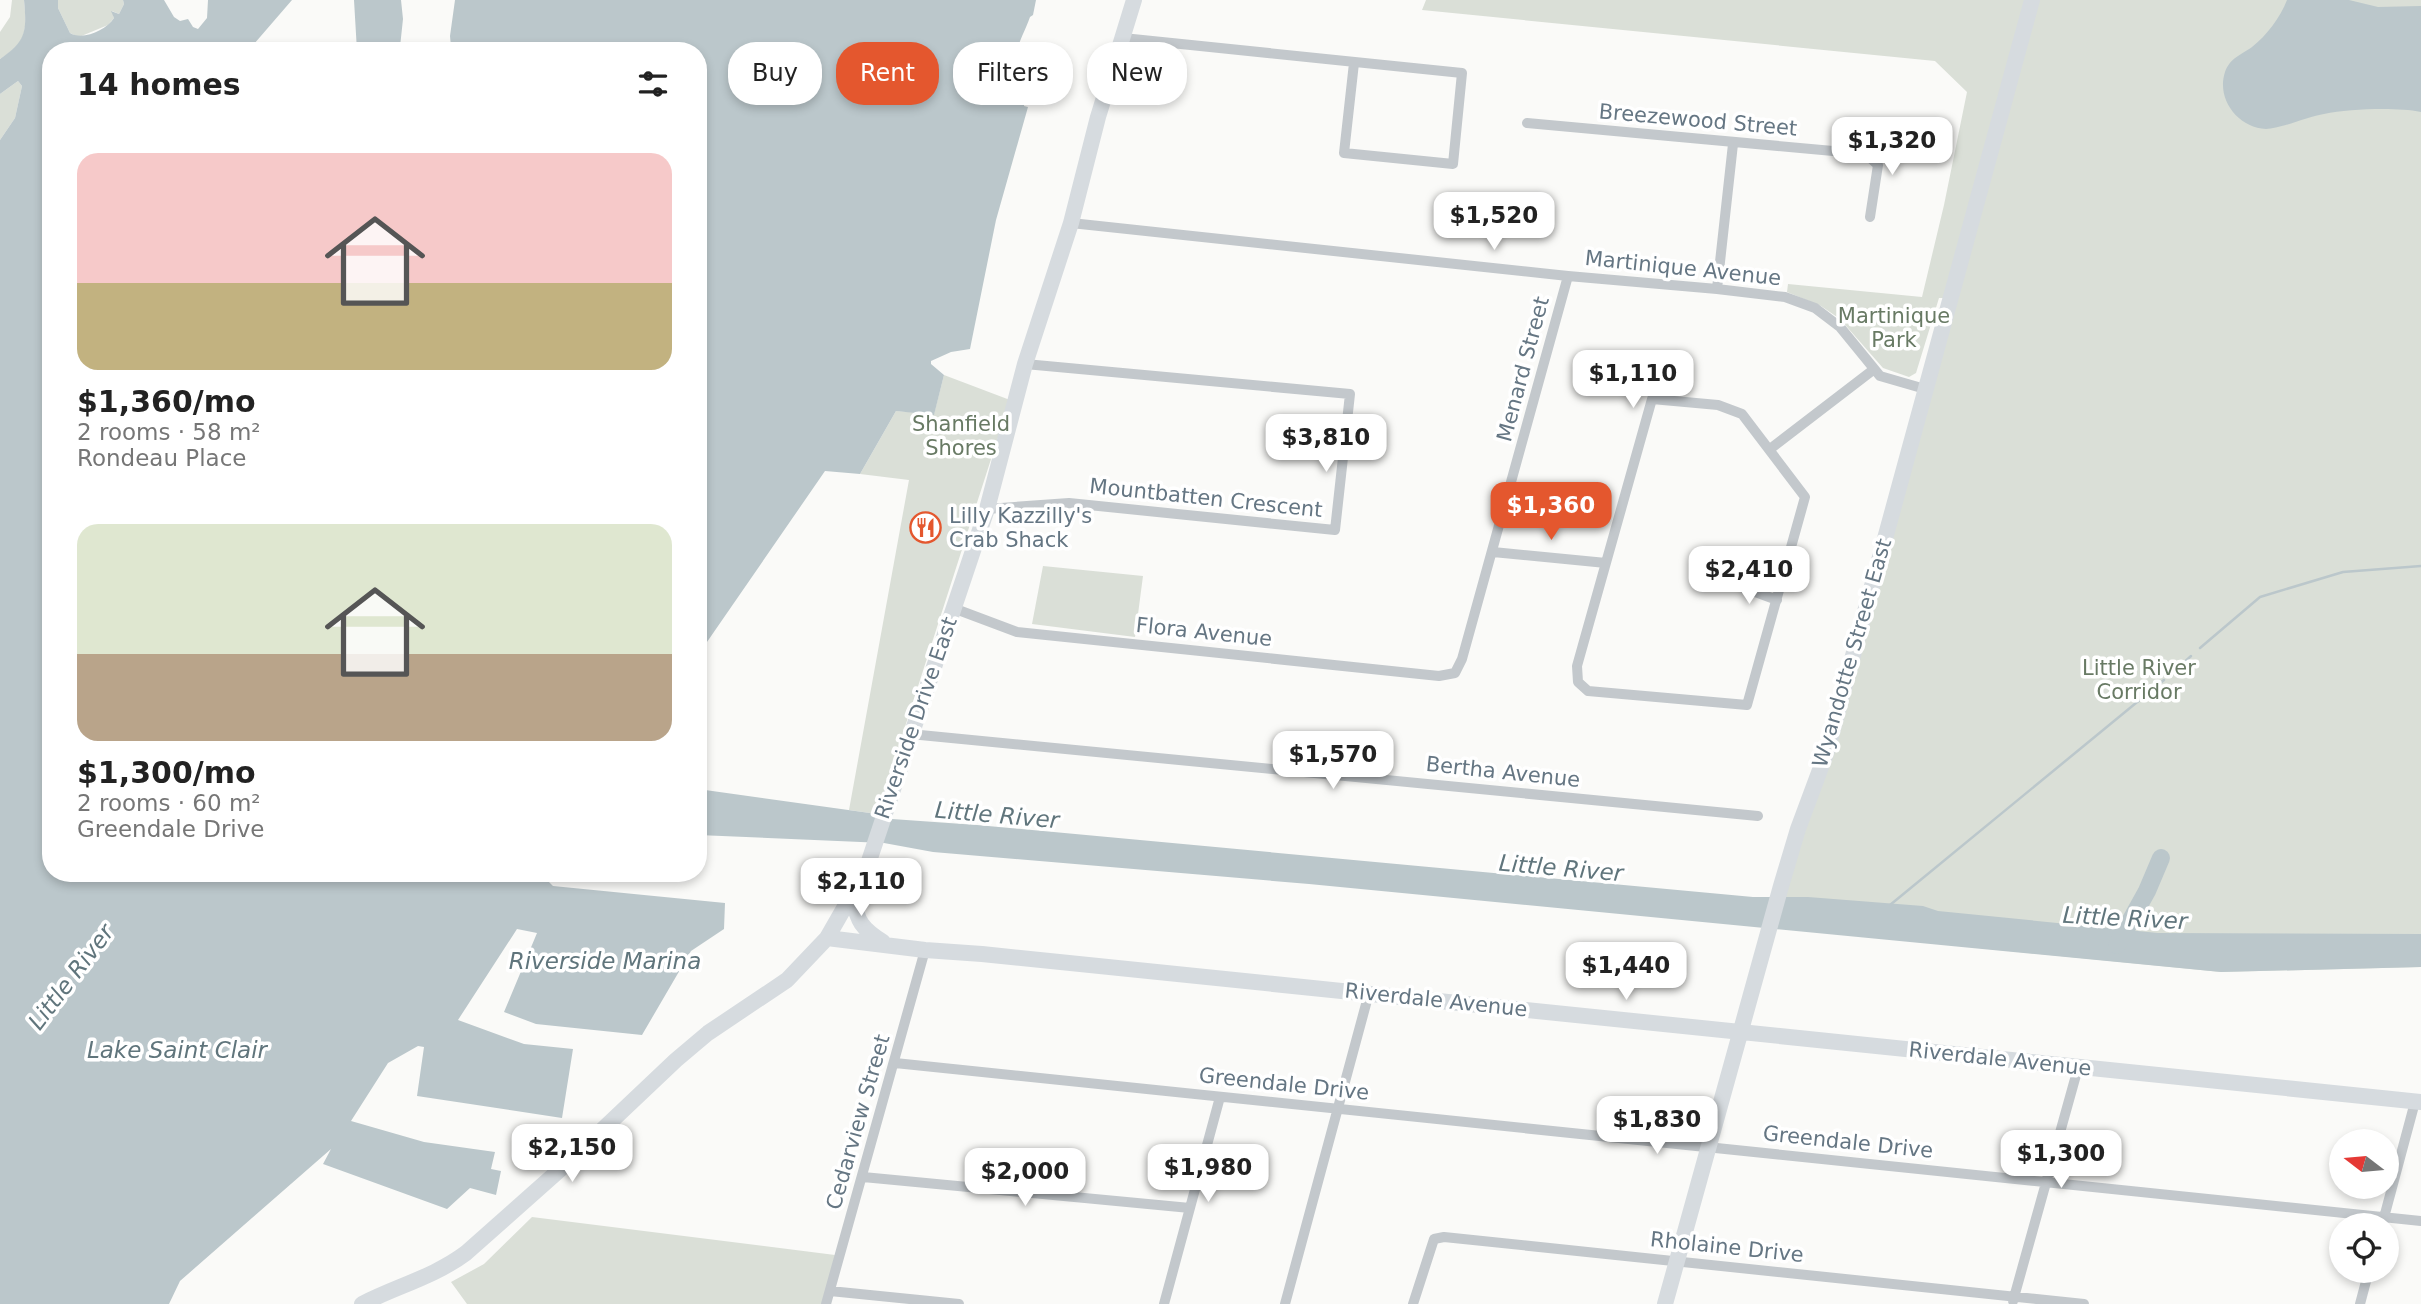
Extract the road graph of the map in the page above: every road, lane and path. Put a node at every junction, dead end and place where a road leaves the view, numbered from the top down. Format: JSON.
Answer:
{"nodes":[{"id":1,"x":1134,"y":0,"type":"edge"},
{"id":2,"x":2032,"y":0,"type":"edge"},
{"id":3,"x":1123,"y":38,"type":"junction"},
{"id":4,"x":1354,"y":63,"type":"junction"},
{"id":5,"x":1527,"y":123,"type":"dead end"},
{"id":6,"x":1733,"y":144,"type":"junction"},
{"id":7,"x":1870,"y":217,"type":"dead end"},
{"id":8,"x":1071,"y":223,"type":"junction"},
{"id":9,"x":1568,"y":276,"type":"junction"},
{"id":10,"x":1717,"y":289,"type":"junction"},
{"id":11,"x":1025,"y":364,"type":"junction"},
{"id":12,"x":1873,"y":370,"type":"junction"},
{"id":13,"x":1925,"y":389,"type":"junction"},
{"id":14,"x":1770,"y":449,"type":"junction"},
{"id":15,"x":987,"y":509,"type":"junction"},
{"id":16,"x":1493,"y":552,"type":"junction"},
{"id":17,"x":1606,"y":563,"type":"junction"},
{"id":18,"x":1731,"y":583,"type":"dead end"},
{"id":19,"x":1777,"y":600,"type":"junction"},
{"id":20,"x":953,"y":608,"type":"junction"},
{"id":21,"x":1455,"y":673,"type":"joint"},
{"id":22,"x":910,"y":734,"type":"junction"},
{"id":23,"x":1758,"y":816,"type":"dead end"},
{"id":24,"x":852,"y":897,"type":"junction"},
{"id":25,"x":827,"y":938,"type":"junction"},
{"id":26,"x":888,"y":945,"type":"junction"},
{"id":27,"x":925,"y":950,"type":"junction"},
{"id":28,"x":1369,"y":993,"type":"junction"},
{"id":29,"x":1740,"y":1032,"type":"junction"},
{"id":30,"x":895,"y":1063,"type":"junction"},
{"id":31,"x":2078,"y":1068,"type":"junction"},
{"id":32,"x":672,"y":1076,"type":"dead end"},
{"id":33,"x":1220,"y":1097,"type":"junction"},
{"id":34,"x":2418,"y":1102,"type":"edge"},
{"id":35,"x":1339,"y":1109,"type":"junction"},
{"id":36,"x":594,"y":1138,"type":"junction"},
{"id":37,"x":1708,"y":1146,"type":"junction"},
{"id":38,"x":863,"y":1177,"type":"junction"},
{"id":39,"x":2047,"y":1183,"type":"junction"},
{"id":40,"x":1190,"y":1208,"type":"junction"},
{"id":41,"x":2385,"y":1213,"type":"edge"},
{"id":42,"x":2329,"y":1215,"type":"edge"},
{"id":43,"x":2399,"y":1221,"type":"edge"},
{"id":44,"x":2421,"y":1221,"type":"edge"},
{"id":45,"x":1676,"y":1261,"type":"junction"},
{"id":46,"x":2366,"y":1283,"type":"edge"},
{"id":47,"x":830,"y":1291,"type":"junction"},
{"id":48,"x":2013,"y":1300,"type":"edge"},
{"id":49,"x":362,"y":1304,"type":"edge"},
{"id":50,"x":826,"y":1304,"type":"edge"},
{"id":51,"x":959,"y":1304,"type":"edge"},
{"id":52,"x":1164,"y":1304,"type":"edge"},
{"id":53,"x":1285,"y":1304,"type":"edge"},
{"id":54,"x":1413,"y":1304,"type":"edge"},
{"id":55,"x":1665,"y":1304,"type":"edge"},
{"id":56,"x":2084,"y":1304,"type":"edge"},
{"id":57,"x":2360,"y":1304,"type":"edge"}],
"edges":[{"from":1,"to":3,"type":"street","name":"Riverside Drive East"},
{"from":2,"to":13,"type":"street","name":"Wyandotte Street East"},
{"from":3,"to":4,"type":"street"},
{"from":3,"to":8,"type":"street","name":"Riverside Drive East"},
{"from":4,"to":4,"type":"street"},
{"from":5,"to":6,"type":"street","name":"Breezewood Street"},
{"from":6,"to":7,"type":"street","name":"Breezewood Street"},
{"from":6,"to":10,"type":"street"},
{"from":8,"to":9,"type":"street","name":"Martinique Avenue"},
{"from":8,"to":11,"type":"street","name":"Riverside Drive East"},
{"from":9,"to":10,"type":"street","name":"Martinique Avenue"},
{"from":9,"to":16,"type":"street","name":"Menard Street"},
{"from":10,"to":12,"type":"street","name":"Martinique Avenue"},
{"from":11,"to":15,"type":"street","name":"Riverside Drive East"},
{"from":11,"to":15,"type":"street","name":"Mountbatten Crescent"},
{"from":12,"to":13,"type":"street"},
{"from":12,"to":14,"type":"street"},
{"from":13,"to":29,"type":"street","name":"Wyandotte Street East"},
{"from":14,"to":17,"type":"street"},
{"from":14,"to":19,"type":"street"},
{"from":15,"to":20,"type":"street","name":"Riverside Drive East"},
{"from":16,"to":17,"type":"street"},
{"from":16,"to":21,"type":"street","name":"Menard Street"},
{"from":17,"to":19,"type":"street"},
{"from":18,"to":19,"type":"street"},
{"from":20,"to":21,"type":"street","name":"Flora Avenue"},
{"from":20,"to":22,"type":"street","name":"Riverside Drive East"},
{"from":22,"to":23,"type":"street","name":"Bertha Avenue"},
{"from":22,"to":24,"type":"street","name":"Riverside Drive East"},
{"from":24,"to":25,"type":"street","name":"Riverside Drive East"},
{"from":24,"to":26,"type":"street"},
{"from":25,"to":26,"type":"street","name":"Riverdale Avenue"},
{"from":25,"to":36,"type":"street","name":"Riverside Drive East"},
{"from":26,"to":27,"type":"street","name":"Riverdale Avenue"},
{"from":27,"to":28,"type":"street","name":"Riverdale Avenue"},
{"from":27,"to":30,"type":"street","name":"Cedarview Street"},
{"from":28,"to":29,"type":"street","name":"Riverdale Avenue"},
{"from":28,"to":35,"type":"street"},
{"from":29,"to":31,"type":"street","name":"Riverdale Avenue"},
{"from":29,"to":37,"type":"street","name":"Wyandotte Street East"},
{"from":30,"to":33,"type":"street","name":"Greendale Drive"},
{"from":30,"to":38,"type":"street","name":"Cedarview Street"},
{"from":31,"to":34,"type":"street","name":"Riverdale Avenue"},
{"from":31,"to":39,"type":"street"},
{"from":32,"to":36,"type":"street"},
{"from":33,"to":35,"type":"street","name":"Greendale Drive"},
{"from":33,"to":40,"type":"street"},
{"from":34,"to":41,"type":"street"},
{"from":35,"to":37,"type":"street","name":"Greendale Drive"},
{"from":35,"to":53,"type":"street"},
{"from":36,"to":49,"type":"street","name":"Riverside Drive East"},
{"from":37,"to":39,"type":"street","name":"Greendale Drive"},
{"from":37,"to":45,"type":"street","name":"Wyandotte Street East"},
{"from":38,"to":40,"type":"street"},
{"from":38,"to":47,"type":"street","name":"Cedarview Street"},
{"from":39,"to":42,"type":"street","name":"Greendale Drive"},
{"from":39,"to":48,"type":"street"},
{"from":40,"to":52,"type":"street"},
{"from":43,"to":44,"type":"street","name":"Greendale Drive"},
{"from":45,"to":48,"type":"street","name":"Rholaine Drive"},
{"from":45,"to":54,"type":"street","name":"Rholaine Drive"},
{"from":45,"to":55,"type":"street","name":"Wyandotte Street East"},
{"from":46,"to":57,"type":"street"},
{"from":47,"to":50,"type":"street","name":"Cedarview Street"},
{"from":47,"to":51,"type":"street"},
{"from":48,"to":56,"type":"street","name":"Rholaine Drive"}]}
